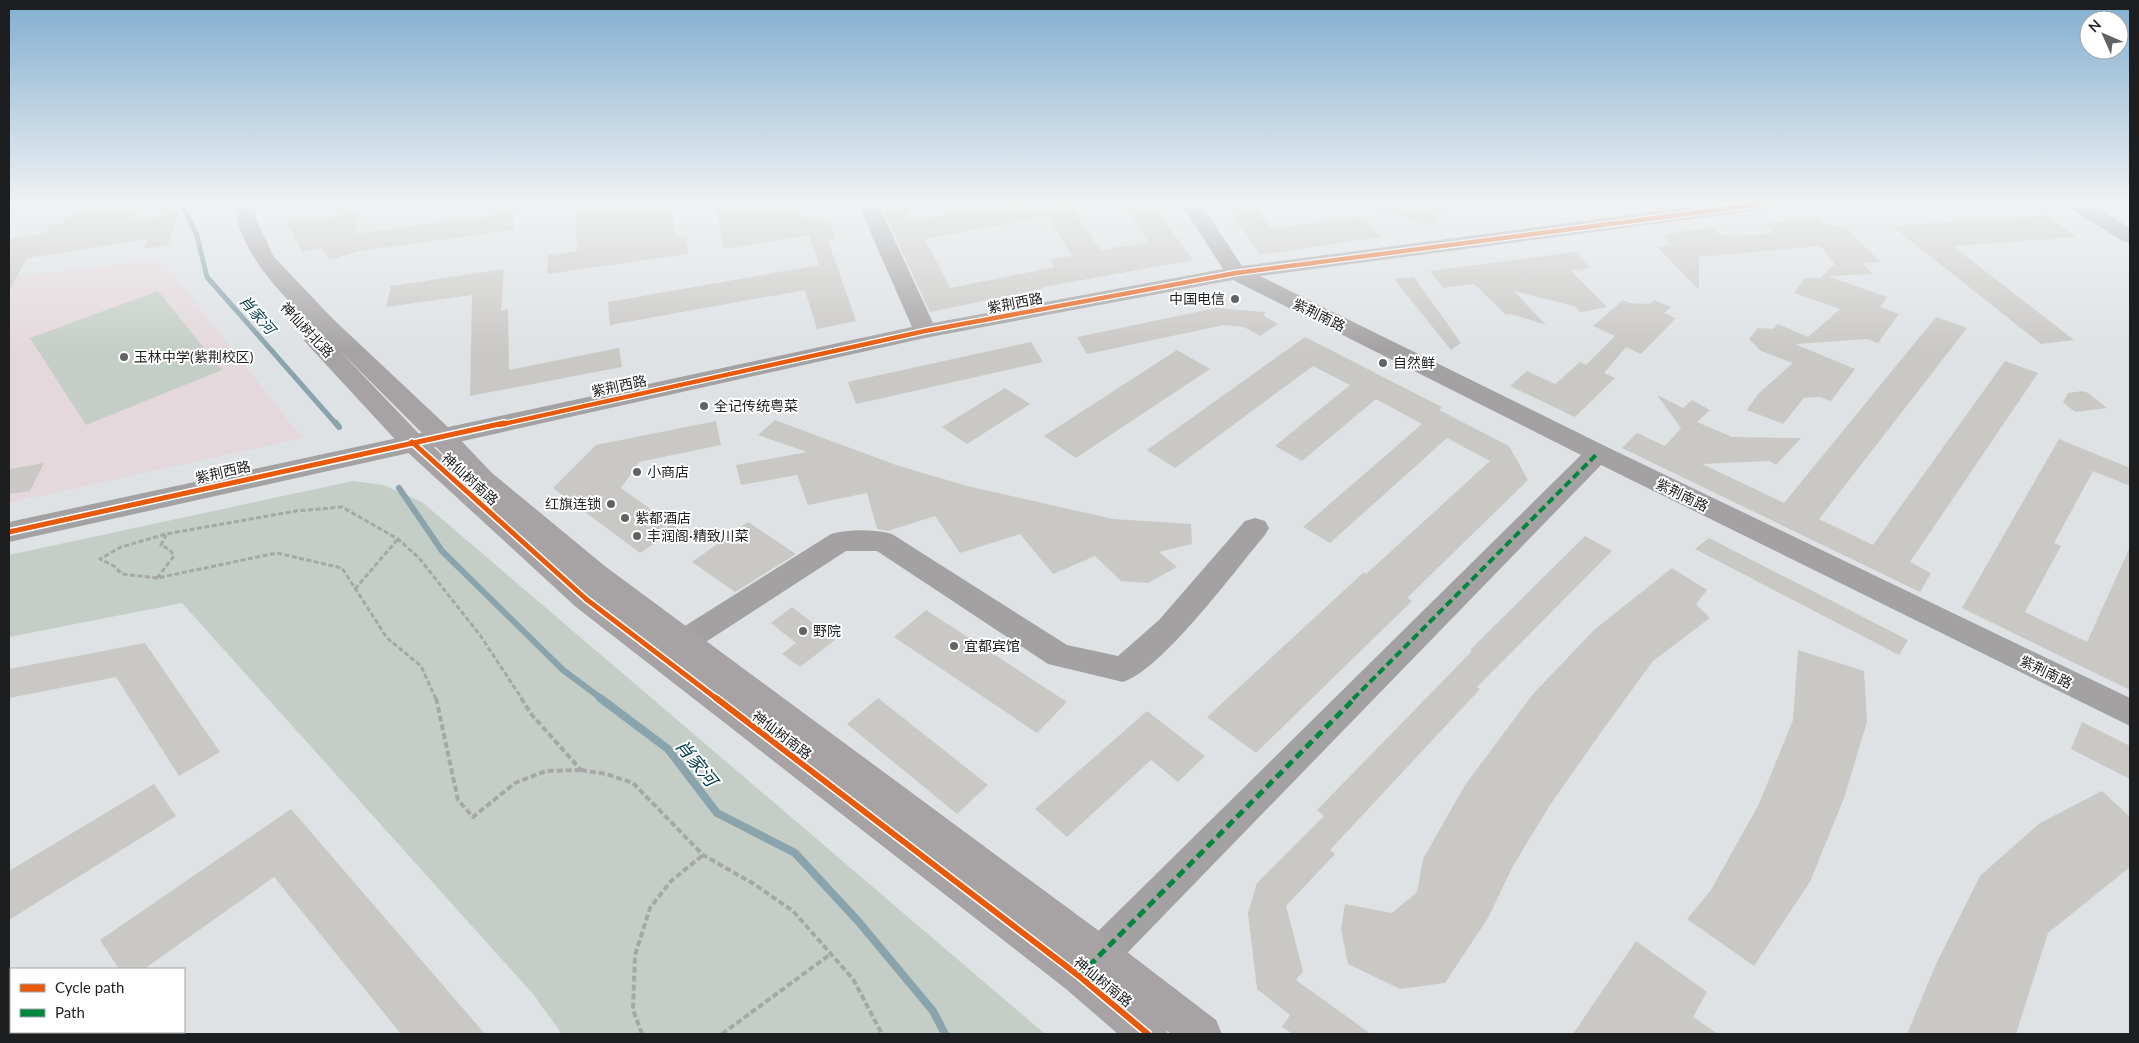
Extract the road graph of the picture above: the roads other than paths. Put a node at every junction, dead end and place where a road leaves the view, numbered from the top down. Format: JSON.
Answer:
{"nodes":[{"id":1,"x":241,"y":253,"type":"edge"},
{"id":2,"x":261,"y":253,"type":"edge"},
{"id":3,"x":890,"y":253,"type":"edge"},
{"id":4,"x":1223,"y":253,"type":"edge"},
{"id":5,"x":1391,"y":253,"type":"edge"},
{"id":6,"x":1236,"y":273,"type":"junction"},
{"id":7,"x":925,"y":331,"type":"junction"},
{"id":8,"x":427,"y":439,"type":"junction"},
{"id":9,"x":1598,"y":453,"type":"junction"},
{"id":10,"x":1256,"y":528,"type":"dead end"},
{"id":11,"x":9,"y":532,"type":"edge"},
{"id":12,"x":673,"y":648,"type":"junction"},
{"id":13,"x":2130,"y":713,"type":"edge"},
{"id":14,"x":1090,"y":965,"type":"junction"},
{"id":15,"x":1148,"y":1034,"type":"edge"},
{"id":16,"x":1202,"y":1034,"type":"edge"}],
"edges":[{"from":1,"to":8,"type":"main road","name":"神仙树北路"},
{"from":2,"to":8,"type":"main road"},
{"from":3,"to":7,"type":"street"},
{"from":4,"to":6,"type":"street"},
{"from":5,"to":6,"type":"street","name":"紫荆西路"},
{"from":6,"to":7,"type":"street","name":"紫荆西路"},
{"from":6,"to":9,"type":"street","name":"紫荆南路"},
{"from":7,"to":8,"type":"street","name":"紫荆西路"},
{"from":8,"to":11,"type":"street","name":"紫荆西路"},
{"from":8,"to":12,"type":"main road","name":"神仙树南路"},
{"from":9,"to":13,"type":"street","name":"紫荆南路"},
{"from":9,"to":14,"type":"street"},
{"from":10,"to":12,"type":"street"},
{"from":12,"to":14,"type":"main road","name":"神仙树南路"},
{"from":14,"to":15,"type":"main road","name":"神仙树南路"},
{"from":14,"to":16,"type":"main road"}]}
